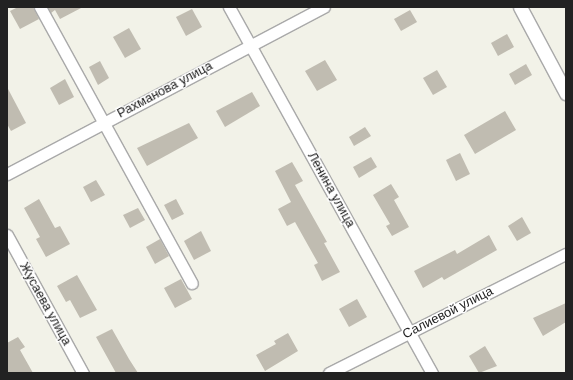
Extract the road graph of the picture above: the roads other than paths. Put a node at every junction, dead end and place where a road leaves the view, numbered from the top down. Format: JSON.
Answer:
{"nodes":[{"id":1,"x":40,"y":7,"type":"edge"},
{"id":2,"x":229,"y":7,"type":"edge"},
{"id":3,"x":324,"y":7,"type":"edge"},
{"id":4,"x":520,"y":7,"type":"edge"},
{"id":5,"x":250,"y":44,"type":"junction"},
{"id":6,"x":566,"y":93,"type":"edge"},
{"id":7,"x":103,"y":123,"type":"junction"},
{"id":8,"x":7,"y":174,"type":"edge"},
{"id":9,"x":7,"y":235,"type":"edge"},
{"id":10,"x":566,"y":254,"type":"edge"},
{"id":11,"x":192,"y":283,"type":"dead end"},
{"id":12,"x":410,"y":332,"type":"junction"},
{"id":13,"x":83,"y":373,"type":"edge"},
{"id":14,"x":329,"y":373,"type":"edge"},
{"id":15,"x":432,"y":373,"type":"edge"}],
"edges":[{"from":1,"to":7,"type":"street"},
{"from":2,"to":5,"type":"street","name":"Ленина улица"},
{"from":3,"to":5,"type":"street","name":"Рахманова улица"},
{"from":4,"to":6,"type":"street"},
{"from":5,"to":7,"type":"street","name":"Рахманова улица"},
{"from":5,"to":12,"type":"street","name":"Ленина улица"},
{"from":7,"to":8,"type":"street","name":"Рахманова улица"},
{"from":7,"to":11,"type":"street"},
{"from":9,"to":13,"type":"street","name":"Жусаева улица"},
{"from":10,"to":12,"type":"street","name":"Салиевой улица"},
{"from":12,"to":14,"type":"street","name":"Салиевой улица"},
{"from":12,"to":15,"type":"street","name":"Ленина улица"}]}
